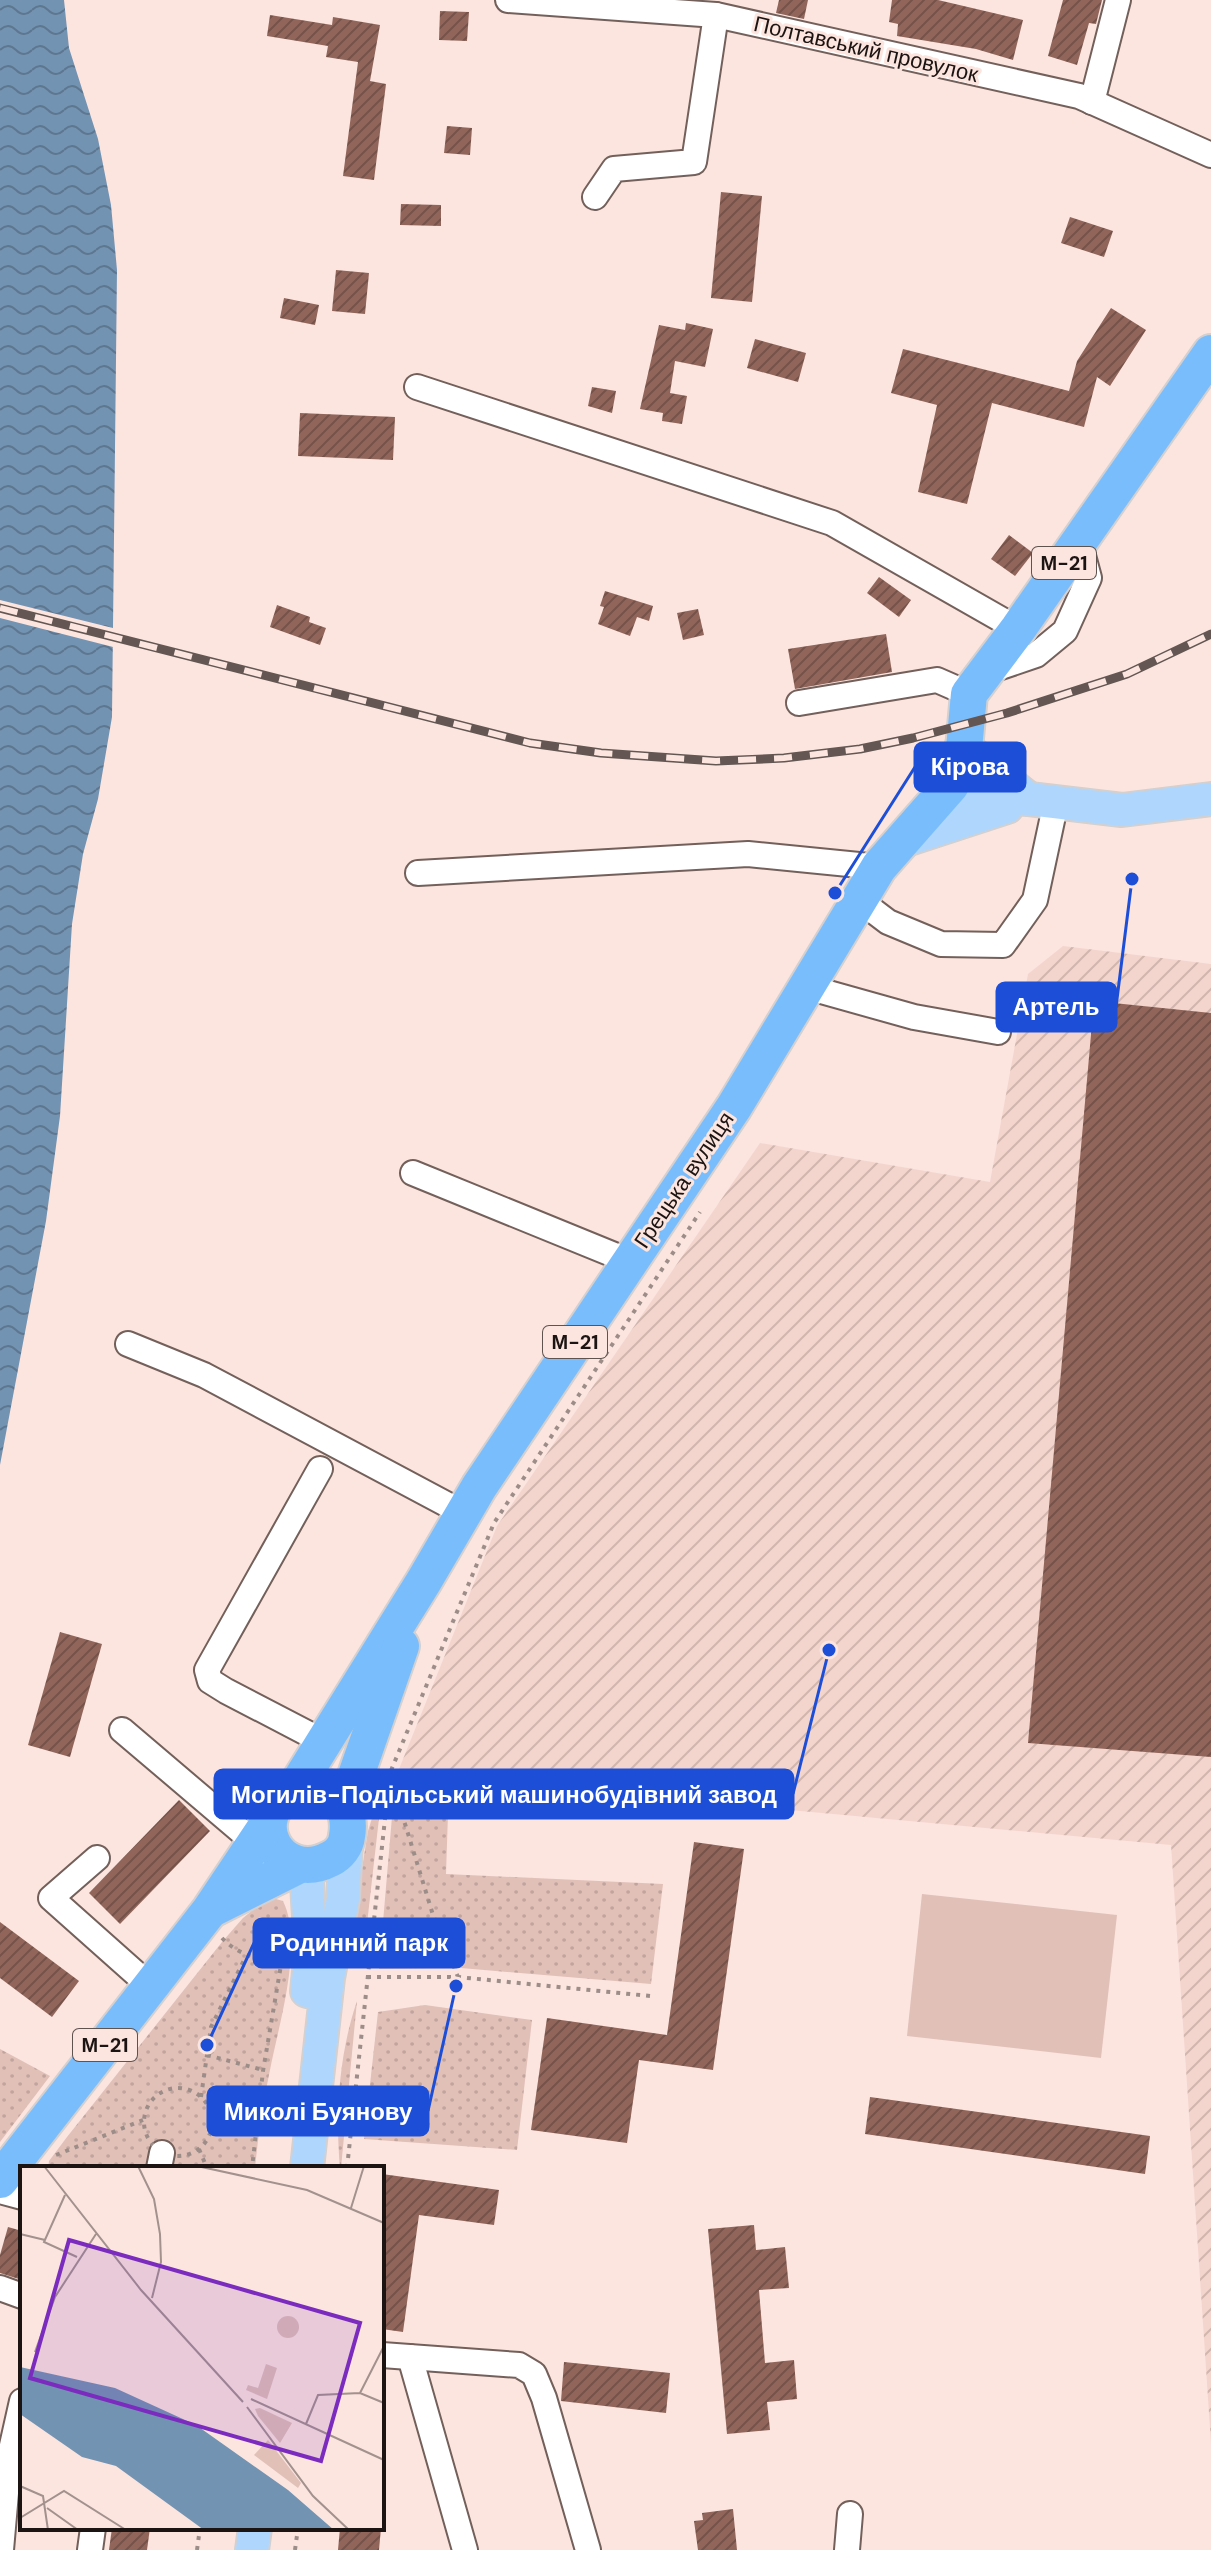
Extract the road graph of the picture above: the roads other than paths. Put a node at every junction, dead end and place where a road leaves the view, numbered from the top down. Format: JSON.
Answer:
{"nodes":[{"id":1,"x":508,"y":0,"type":"edge"},
{"id":2,"x":1118,"y":0,"type":"edge"},
{"id":3,"x":682,"y":7,"type":"edge"},
{"id":4,"x":716,"y":15,"type":"junction"},
{"id":5,"x":1092,"y":102,"type":"junction"},
{"id":6,"x":1211,"y":155,"type":"edge"},
{"id":7,"x":595,"y":197,"type":"dead end"},
{"id":8,"x":1205,"y":372,"type":"edge"},
{"id":9,"x":417,"y":387,"type":"dead end"},
{"id":10,"x":1079,"y":541,"type":"junction"},
{"id":11,"x":1018,"y":629,"type":"junction"},
{"id":12,"x":977,"y":683,"type":"junction"},
{"id":13,"x":799,"y":703,"type":"dead end"},
{"id":14,"x":962,"y":745,"type":"junction"},
{"id":15,"x":942,"y":795,"type":"junction"},
{"id":16,"x":1211,"y":799,"type":"edge"},
{"id":17,"x":1042,"y":800,"type":"junction"},
{"id":18,"x":889,"y":855,"type":"junction"},
{"id":19,"x":418,"y":873,"type":"dead end"},
{"id":20,"x":859,"y":900,"type":"junction"},
{"id":21,"x":807,"y":987,"type":"junction"},
{"id":22,"x":998,"y":1032,"type":"dead end"},
{"id":23,"x":413,"y":1173,"type":"dead end"},
{"id":24,"x":629,"y":1261,"type":"junction"},
{"id":25,"x":128,"y":1344,"type":"dead end"},
{"id":26,"x":320,"y":1469,"type":"dead end"},
{"id":27,"x":463,"y":1513,"type":"junction"},
{"id":28,"x":424,"y":1581,"type":"junction"},
{"id":29,"x":122,"y":1730,"type":"dead end"},
{"id":30,"x":324,"y":1742,"type":"junction"},
{"id":31,"x":296,"y":1787,"type":"junction"},
{"id":32,"x":345,"y":1807,"type":"junction"},
{"id":33,"x":261,"y":1834,"type":"junction"},
{"id":34,"x":346,"y":1843,"type":"junction"},
{"id":35,"x":97,"y":1858,"type":"dead end"},
{"id":36,"x":303,"y":1866,"type":"junction"},
{"id":37,"x":207,"y":1914,"type":"junction"},
{"id":38,"x":151,"y":1987,"type":"junction"},
{"id":39,"x":289,"y":2166,"type":"edge"},
{"id":40,"x":307,"y":2166,"type":"edge"},
{"id":41,"x":0,"y":2180,"type":"edge"},
{"id":42,"x":0,"y":2191,"type":"edge"},
{"id":43,"x":20,"y":2196,"type":"edge"},
{"id":44,"x":0,"y":2288,"type":"edge"},
{"id":45,"x":20,"y":2295,"type":"edge"},
{"id":46,"x":384,"y":2355,"type":"edge"},
{"id":47,"x":410,"y":2357,"type":"junction"},
{"id":48,"x":20,"y":2407,"type":"edge"},
{"id":49,"x":4,"y":2458,"type":"edge"},
{"id":50,"x":850,"y":2514,"type":"dead end"},
{"id":51,"x":93,"y":2530,"type":"edge"},
{"id":52,"x":239,"y":2530,"type":"edge"},
{"id":53,"x":255,"y":2530,"type":"edge"},
{"id":54,"x":1,"y":2550,"type":"edge"},
{"id":55,"x":90,"y":2550,"type":"edge"},
{"id":56,"x":236,"y":2550,"type":"edge"},
{"id":57,"x":252,"y":2550,"type":"edge"},
{"id":58,"x":465,"y":2550,"type":"edge"},
{"id":59,"x":588,"y":2550,"type":"edge"},
{"id":60,"x":847,"y":2550,"type":"edge"}],
"edges":[{"from":1,"to":3,"type":"street","name":"Полтавський провулок"},
{"from":2,"to":5,"type":"street"},
{"from":3,"to":4,"type":"street","name":"Полтавський провулок"},
{"from":4,"to":5,"type":"street","name":"Полтавський провулок"},
{"from":4,"to":7,"type":"street"},
{"from":5,"to":6,"type":"street","name":"Полтавський провулок"},
{"from":8,"to":10,"type":"highway","number":"М-21"},
{"from":9,"to":11,"type":"street"},
{"from":10,"to":11,"type":"highway","number":"М-21"},
{"from":10,"to":12,"type":"street"},
{"from":11,"to":12,"type":"highway","number":"М-21"},
{"from":12,"to":13,"type":"street"},
{"from":12,"to":14,"type":"highway","number":"М-21"},
{"from":14,"to":15,"type":"highway","number":"М-21"},
{"from":14,"to":17,"type":"main road"},
{"from":15,"to":17,"type":"main road"},
{"from":15,"to":18,"type":"highway","name":"Грецька вулиця","number":"М-21"},
{"from":16,"to":17,"type":"main road"},
{"from":17,"to":18,"type":"main road"},
{"from":17,"to":20,"type":"street"},
{"from":18,"to":19,"type":"street"},
{"from":18,"to":20,"type":"highway","name":"Грецька вулиця","number":"М-21"},
{"from":20,"to":21,"type":"highway","name":"Грецька вулиця","number":"М-21"},
{"from":21,"to":22,"type":"street"},
{"from":21,"to":24,"type":"highway","name":"Грецька вулиця","number":"М-21"},
{"from":23,"to":24,"type":"street"},
{"from":24,"to":27,"type":"highway","name":"Грецька вулиця","number":"М-21"},
{"from":25,"to":27,"type":"street"},
{"from":26,"to":30,"type":"street"},
{"from":27,"to":28,"type":"highway","name":"Грецька вулиця","number":"М-21"},
{"from":28,"to":30,"type":"highway","name":"Грецька вулиця","number":"М-21"},
{"from":28,"to":32,"type":"highway","name":"Грецька вулиця","number":"М-21"},
{"from":29,"to":33,"type":"street"},
{"from":30,"to":31,"type":"highway","name":"Грецька вулиця","number":"М-21"},
{"from":31,"to":32,"type":"highway"},
{"from":31,"to":33,"type":"highway","number":"М-21"},
{"from":32,"to":34,"type":"highway","number":"М-21"},
{"from":33,"to":36,"type":"highway"},
{"from":33,"to":37,"type":"highway","number":"М-21"},
{"from":34,"to":36,"type":"highway","number":"М-21"},
{"from":34,"to":40,"type":"main road"},
{"from":35,"to":38,"type":"street"},
{"from":36,"to":37,"type":"highway","number":"М-21"},
{"from":36,"to":39,"type":"main road"},
{"from":37,"to":38,"type":"highway","number":"М-21"},
{"from":38,"to":41,"type":"highway","number":"М-21"},
{"from":42,"to":43,"type":"street"},
{"from":44,"to":45,"type":"street"},
{"from":46,"to":47,"type":"street"},
{"from":47,"to":58,"type":"street"},
{"from":47,"to":59,"type":"street"},
{"from":48,"to":49,"type":"street"},
{"from":49,"to":54,"type":"street"},
{"from":50,"to":60,"type":"street"},
{"from":51,"to":55,"type":"street"},
{"from":52,"to":56,"type":"main road"},
{"from":53,"to":57,"type":"main road"}]}
